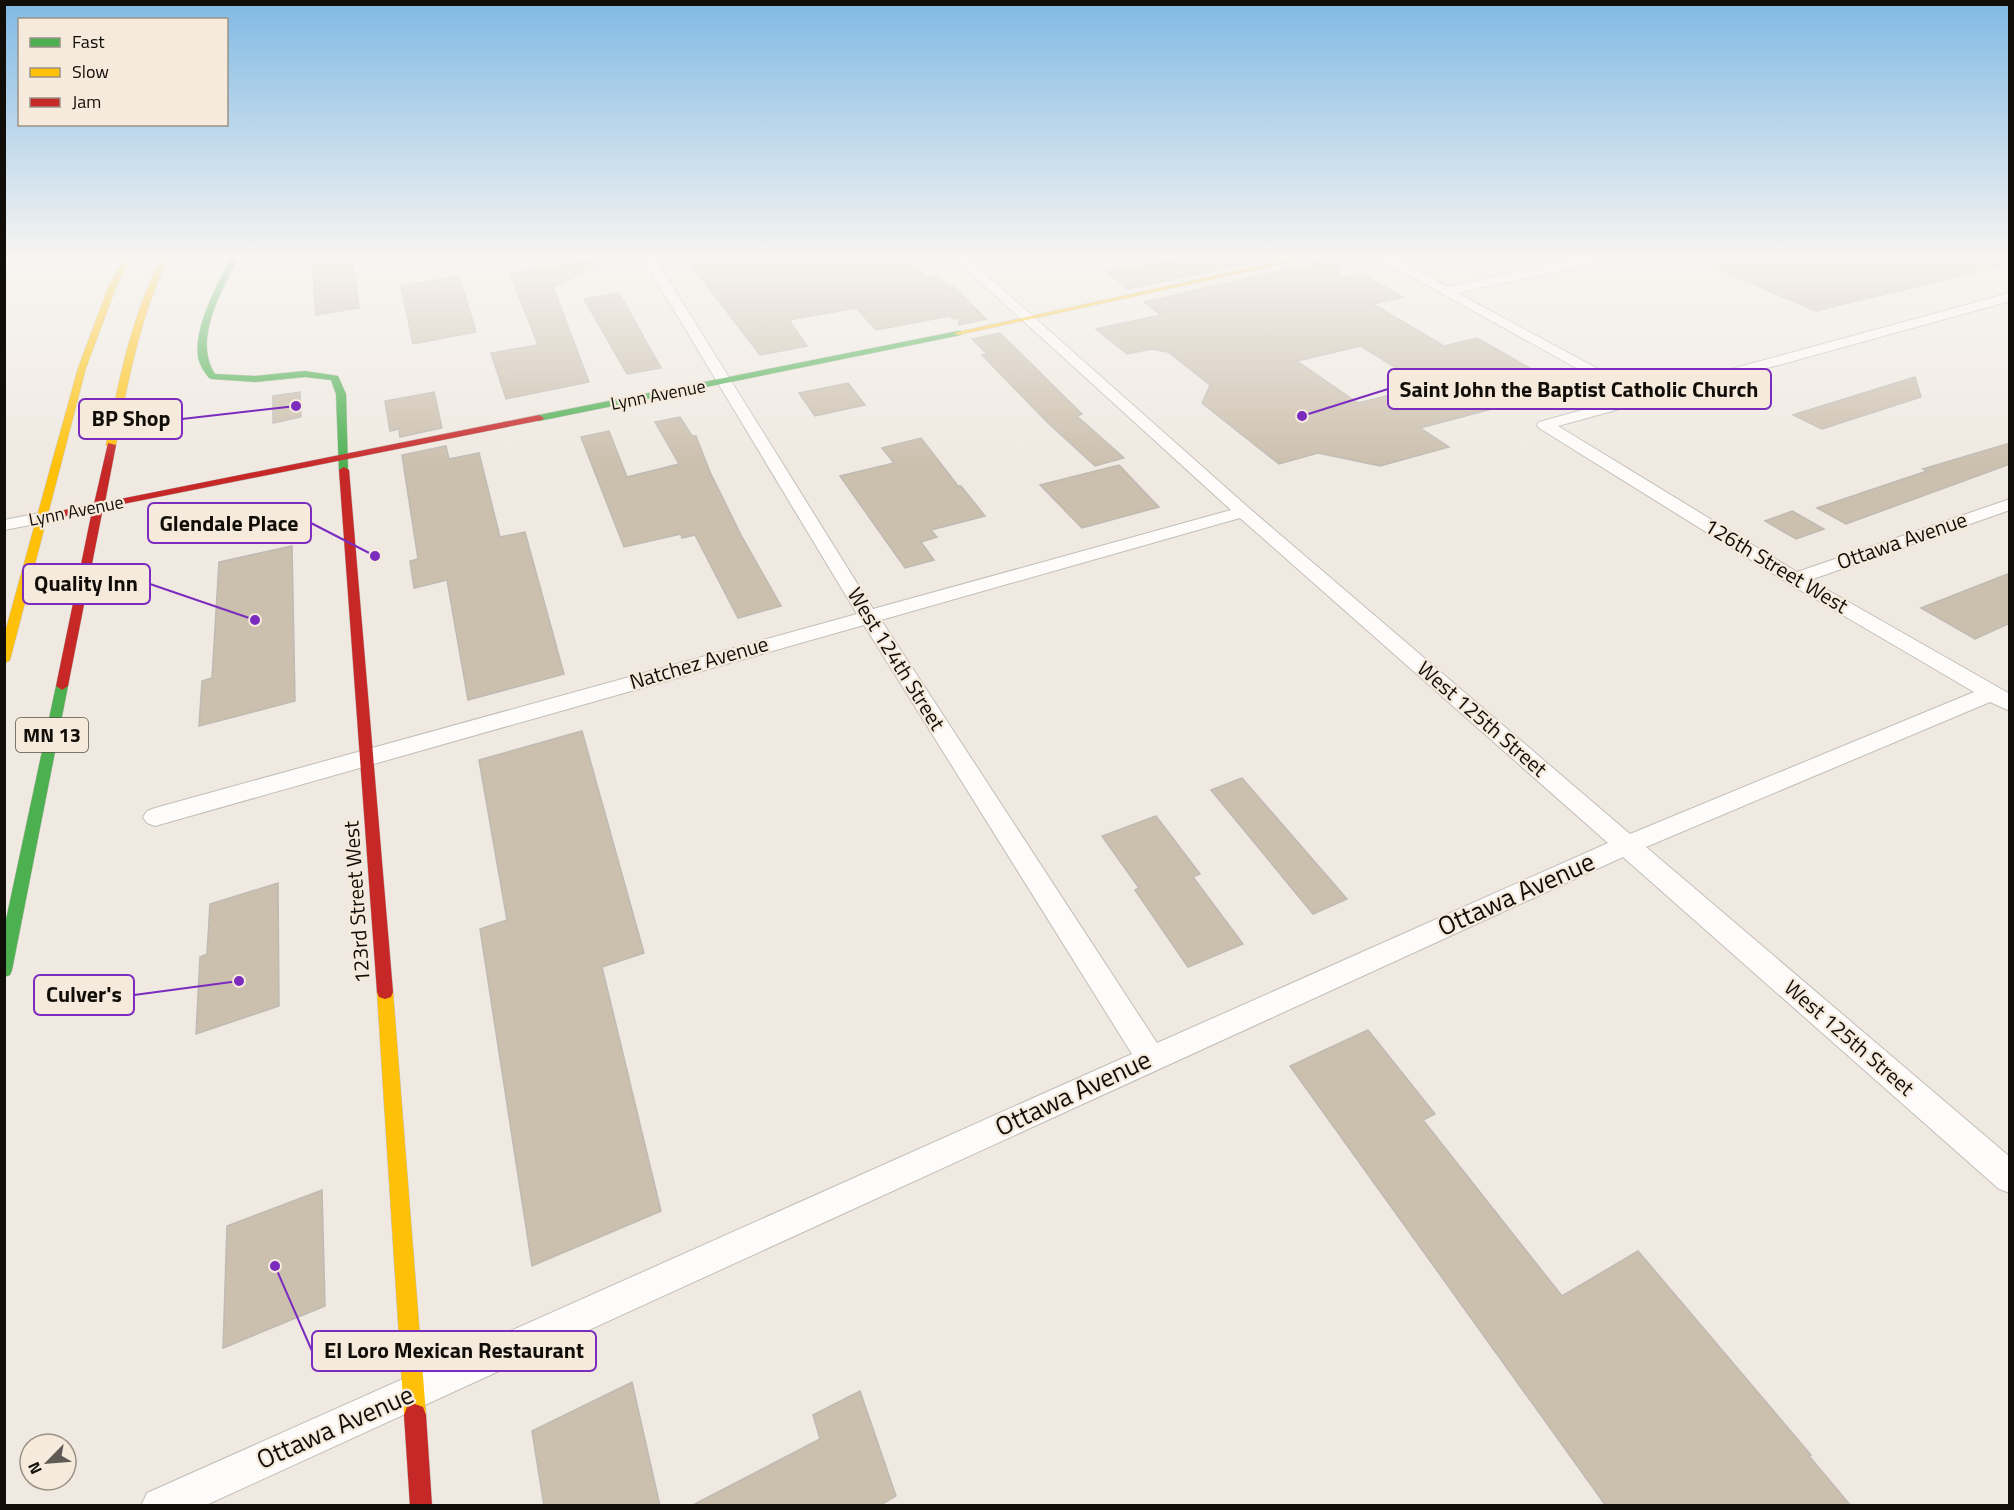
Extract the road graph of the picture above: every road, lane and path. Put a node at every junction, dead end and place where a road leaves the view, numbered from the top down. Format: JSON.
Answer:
{"nodes":[{"id":1,"x":97,"y":327,"type":"edge"},
{"id":2,"x":137,"y":327,"type":"edge"},
{"id":3,"x":210,"y":327,"type":"edge"},
{"id":4,"x":692,"y":327,"type":"edge"},
{"id":5,"x":992,"y":327,"type":"edge"},
{"id":6,"x":1037,"y":327,"type":"edge"},
{"id":7,"x":1512,"y":327,"type":"edge"},
{"id":8,"x":1899,"y":327,"type":"edge"},
{"id":9,"x":725,"y":381,"type":"junction"},
{"id":10,"x":1641,"y":398,"type":"junction"},
{"id":11,"x":343,"y":458,"type":"junction"},
{"id":12,"x":2010,"y":504,"type":"edge"},
{"id":13,"x":98,"y":506,"type":"junction"},
{"id":14,"x":1243,"y":512,"type":"junction"},
{"id":15,"x":40,"y":518,"type":"junction"},
{"id":16,"x":4,"y":525,"type":"edge"},
{"id":17,"x":1796,"y":579,"type":"junction"},
{"id":18,"x":868,"y":616,"type":"junction"},
{"id":19,"x":4,"y":660,"type":"edge"},
{"id":20,"x":2000,"y":699,"type":"edge"},
{"id":21,"x":368,"y":756,"type":"junction"},
{"id":22,"x":155,"y":817,"type":"dead end"},
{"id":23,"x":1627,"y":844,"type":"junction"},
{"id":24,"x":4,"y":970,"type":"edge"},
{"id":25,"x":1150,"y":1057,"type":"junction"},
{"id":26,"x":2010,"y":1178,"type":"edge"},
{"id":27,"x":412,"y":1392,"type":"junction"},
{"id":28,"x":160,"y":1506,"type":"edge"},
{"id":29,"x":421,"y":1506,"type":"edge"}],
"edges":[{"from":1,"to":15,"type":"main road"},
{"from":2,"to":13,"type":"main road","number":"MN 13"},
{"from":3,"to":11,"type":"main road","name":"123rd Street West"},
{"from":4,"to":9,"type":"street","name":"West 124th Street"},
{"from":5,"to":9,"type":"main road","name":"Lynn Avenue"},
{"from":6,"to":14,"type":"street","name":"West 125th Street"},
{"from":7,"to":10,"type":"street"},
{"from":8,"to":10,"type":"street"},
{"from":9,"to":11,"type":"main road","name":"Lynn Avenue"},
{"from":9,"to":18,"type":"street","name":"West 124th Street"},
{"from":10,"to":17,"type":"street","name":"126th Street West"},
{"from":11,"to":13,"type":"main road","name":"Lynn Avenue"},
{"from":11,"to":21,"type":"main road","name":"123rd Street West"},
{"from":12,"to":17,"type":"street","name":"Ottawa Avenue"},
{"from":13,"to":15,"type":"main road","name":"Lynn Avenue"},
{"from":13,"to":24,"type":"main road","number":"MN 13"},
{"from":14,"to":18,"type":"street","name":"Natchez Avenue"},
{"from":14,"to":23,"type":"street","name":"West 125th Street"},
{"from":15,"to":16,"type":"street","name":"Lynn Avenue"},
{"from":15,"to":19,"type":"main road"},
{"from":17,"to":20,"type":"street","name":"126th Street West"},
{"from":18,"to":21,"type":"street","name":"Natchez Avenue"},
{"from":18,"to":25,"type":"street","name":"West 124th Street"},
{"from":20,"to":23,"type":"street","name":"Ottawa Avenue"},
{"from":21,"to":22,"type":"street","name":"Natchez Avenue"},
{"from":21,"to":27,"type":"main road","name":"123rd Street West"},
{"from":23,"to":25,"type":"street","name":"Ottawa Avenue"},
{"from":23,"to":26,"type":"street","name":"West 125th Street"},
{"from":25,"to":27,"type":"street","name":"Ottawa Avenue"},
{"from":27,"to":28,"type":"street","name":"Ottawa Avenue"},
{"from":27,"to":29,"type":"main road","name":"123rd Street West"}]}
